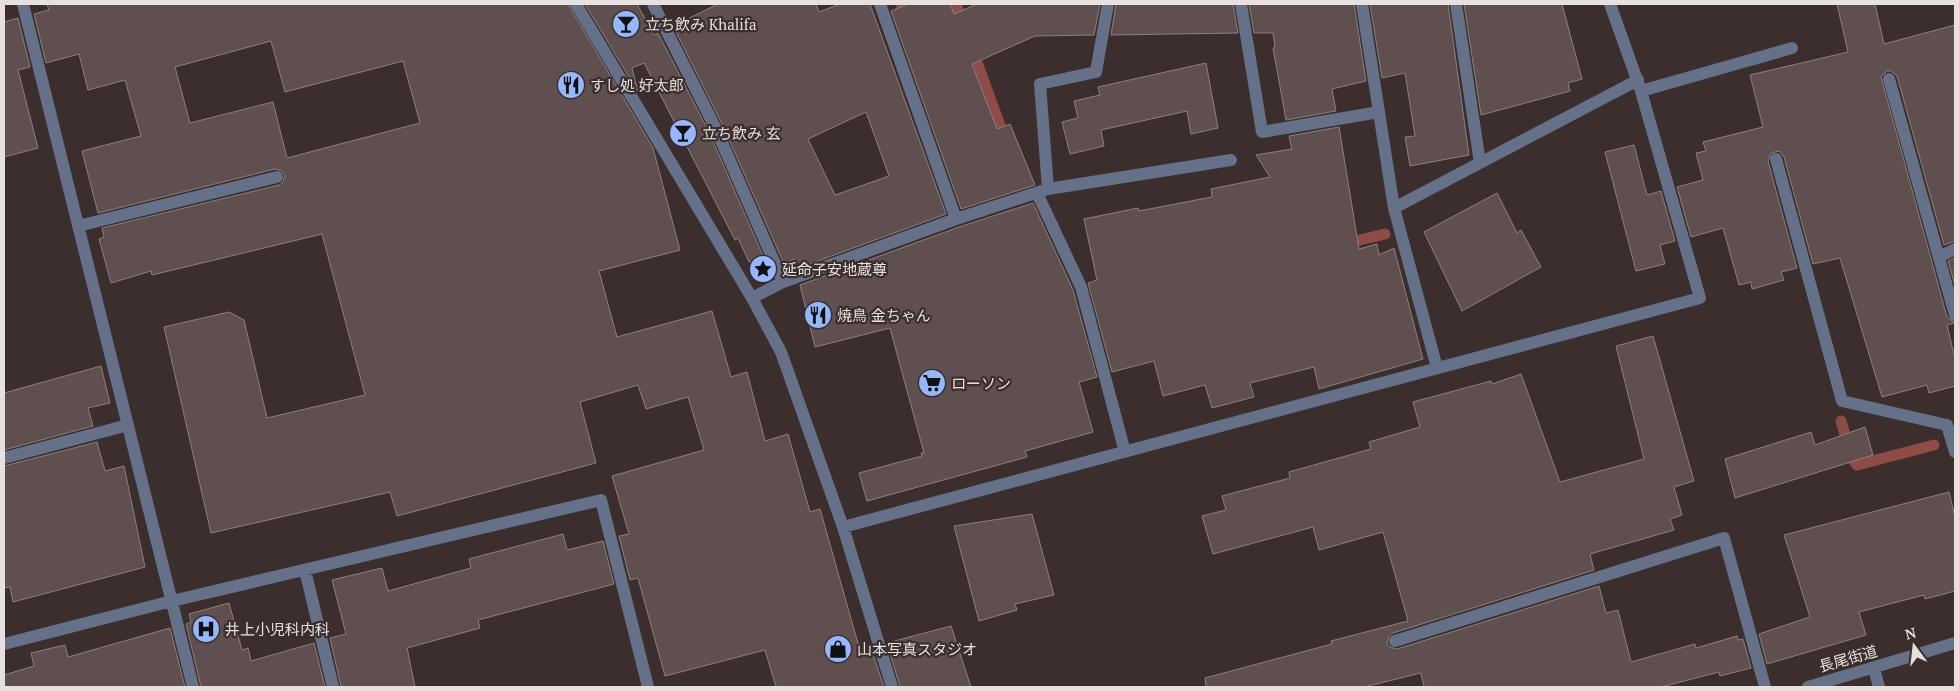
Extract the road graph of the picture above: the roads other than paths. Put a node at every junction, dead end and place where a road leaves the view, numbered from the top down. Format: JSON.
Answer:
{"nodes":[{"id":1,"x":22,"y":4,"type":"edge"},
{"id":2,"x":576,"y":4,"type":"edge"},
{"id":3,"x":653,"y":4,"type":"edge"},
{"id":4,"x":880,"y":4,"type":"edge"},
{"id":5,"x":1108,"y":4,"type":"edge"},
{"id":6,"x":1241,"y":4,"type":"edge"},
{"id":7,"x":1362,"y":4,"type":"edge"},
{"id":8,"x":1456,"y":4,"type":"edge"},
{"id":9,"x":1610,"y":4,"type":"edge"},
{"id":10,"x":1792,"y":48,"type":"dead end"},
{"id":11,"x":1889,"y":80,"type":"dead end"},
{"id":12,"x":1640,"y":85,"type":"junction"},
{"id":13,"x":1379,"y":112,"type":"junction"},
{"id":14,"x":1776,"y":159,"type":"dead end"},
{"id":15,"x":1231,"y":160,"type":"dead end"},
{"id":16,"x":1480,"y":163,"type":"junction"},
{"id":17,"x":277,"y":176,"type":"dead end"},
{"id":18,"x":1042,"y":191,"type":"junction"},
{"id":19,"x":1394,"y":208,"type":"junction"},
{"id":20,"x":956,"y":219,"type":"junction"},
{"id":21,"x":78,"y":226,"type":"junction"},
{"id":22,"x":1955,"y":249,"type":"edge"},
{"id":23,"x":1939,"y":257,"type":"junction"},
{"id":24,"x":783,"y":282,"type":"junction"},
{"id":25,"x":752,"y":298,"type":"junction"},
{"id":26,"x":1955,"y":315,"type":"edge"},
{"id":27,"x":1437,"y":368,"type":"junction"},
{"id":28,"x":1951,"y":422,"type":"edge"},
{"id":29,"x":128,"y":425,"type":"junction"},
{"id":30,"x":1125,"y":452,"type":"junction"},
{"id":31,"x":1955,"y":452,"type":"edge"},
{"id":32,"x":4,"y":458,"type":"edge"},
{"id":33,"x":843,"y":528,"type":"junction"},
{"id":34,"x":305,"y":570,"type":"junction"},
{"id":35,"x":172,"y":601,"type":"junction"},
{"id":36,"x":1395,"y":641,"type":"dead end"},
{"id":37,"x":1955,"y":643,"type":"edge"},
{"id":38,"x":4,"y":644,"type":"edge"},
{"id":39,"x":1874,"y":668,"type":"junction"},
{"id":40,"x":193,"y":687,"type":"edge"},
{"id":41,"x":333,"y":687,"type":"edge"},
{"id":42,"x":648,"y":687,"type":"edge"},
{"id":43,"x":892,"y":687,"type":"edge"},
{"id":44,"x":1765,"y":687,"type":"edge"},
{"id":45,"x":1808,"y":687,"type":"edge"},
{"id":46,"x":1879,"y":687,"type":"edge"}],
"edges":[{"from":1,"to":21,"type":"street"},
{"from":2,"to":25,"type":"street"},
{"from":3,"to":24,"type":"street"},
{"from":4,"to":20,"type":"street"},
{"from":5,"to":18,"type":"street"},
{"from":6,"to":13,"type":"street"},
{"from":7,"to":13,"type":"street"},
{"from":8,"to":16,"type":"street"},
{"from":9,"to":12,"type":"street"},
{"from":10,"to":12,"type":"street"},
{"from":11,"to":23,"type":"street"},
{"from":12,"to":16,"type":"street"},
{"from":12,"to":27,"type":"street"},
{"from":13,"to":19,"type":"street"},
{"from":14,"to":28,"type":"street"},
{"from":15,"to":18,"type":"street"},
{"from":16,"to":19,"type":"street"},
{"from":17,"to":21,"type":"street"},
{"from":18,"to":20,"type":"street"},
{"from":18,"to":30,"type":"street"},
{"from":19,"to":27,"type":"street"},
{"from":20,"to":24,"type":"street"},
{"from":21,"to":29,"type":"street"},
{"from":22,"to":23,"type":"street"},
{"from":23,"to":26,"type":"street"},
{"from":24,"to":25,"type":"street"},
{"from":25,"to":33,"type":"street"},
{"from":27,"to":30,"type":"street"},
{"from":28,"to":31,"type":"street"},
{"from":29,"to":32,"type":"street"},
{"from":29,"to":35,"type":"street"},
{"from":30,"to":33,"type":"street"},
{"from":33,"to":43,"type":"street"},
{"from":34,"to":35,"type":"street"},
{"from":34,"to":41,"type":"street"},
{"from":34,"to":42,"type":"street"},
{"from":35,"to":38,"type":"street"},
{"from":35,"to":40,"type":"street"},
{"from":36,"to":44,"type":"street"},
{"from":37,"to":39,"type":"street","name":"長尾街道"},
{"from":39,"to":45,"type":"street","name":"長尾街道"},
{"from":39,"to":46,"type":"street"}]}
